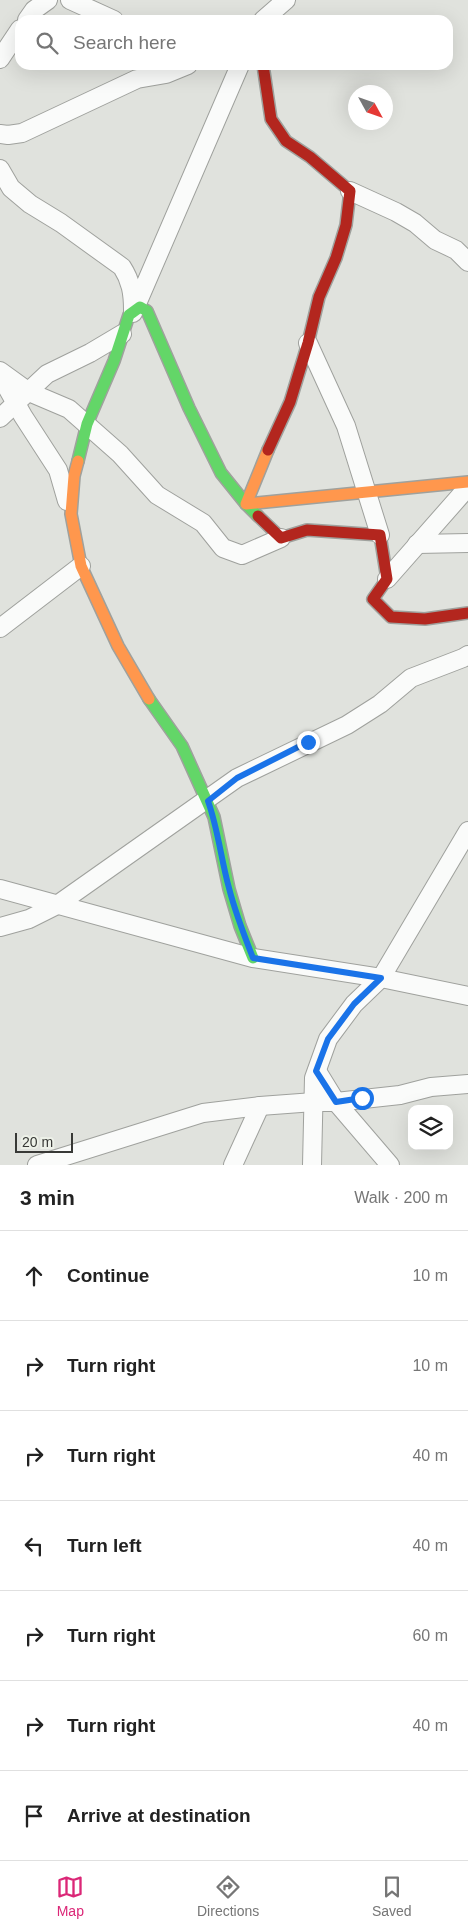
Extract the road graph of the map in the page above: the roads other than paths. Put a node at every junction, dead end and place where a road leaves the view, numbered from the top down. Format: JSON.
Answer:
{"nodes":[{"id":1,"x":48,"y":0,"type":"edge"},
{"id":2,"x":70,"y":0,"type":"edge"},
{"id":3,"x":267,"y":0,"type":"edge"},
{"id":4,"x":286,"y":0,"type":"edge"},
{"id":5,"x":30,"y":15,"type":"edge"},
{"id":6,"x":103,"y":15,"type":"edge"},
{"id":7,"x":260,"y":15,"type":"edge"},
{"id":8,"x":269,"y":15,"type":"edge"},
{"id":9,"x":15,"y":36,"type":"edge"},
{"id":10,"x":0,"y":59,"type":"edge"},
{"id":11,"x":176,"y":70,"type":"edge"},
{"id":12,"x":238,"y":70,"type":"edge"},
{"id":13,"x":265,"y":70,"type":"edge"},
{"id":14,"x":0,"y":134,"type":"edge"},
{"id":15,"x":0,"y":169,"type":"edge"},
{"id":16,"x":350,"y":191,"type":"junction"},
{"id":17,"x":468,"y":262,"type":"edge"},
{"id":18,"x":132,"y":312,"type":"junction"},
{"id":19,"x":122,"y":334,"type":"junction"},
{"id":20,"x":308,"y":343,"type":"junction"},
{"id":21,"x":0,"y":373,"type":"edge"},
{"id":22,"x":22,"y":397,"type":"junction"},
{"id":23,"x":0,"y":418,"type":"edge"},
{"id":24,"x":87,"y":424,"type":"junction"},
{"id":25,"x":468,"y":482,"type":"edge"},
{"id":26,"x":468,"y":487,"type":"edge"},
{"id":27,"x":366,"y":492,"type":"junction"},
{"id":28,"x":246,"y":504,"type":"junction"},
{"id":29,"x":71,"y":514,"type":"junction"},
{"id":30,"x":380,"y":534,"type":"junction"},
{"id":31,"x":281,"y":538,"type":"junction"},
{"id":32,"x":468,"y":543,"type":"edge"},
{"id":33,"x":417,"y":544,"type":"junction"},
{"id":34,"x":81,"y":566,"type":"junction"},
{"id":35,"x":388,"y":579,"type":"junction"},
{"id":36,"x":468,"y":613,"type":"edge"},
{"id":37,"x":0,"y":628,"type":"edge"},
{"id":38,"x":468,"y":655,"type":"edge"},
{"id":39,"x":208,"y":801,"type":"junction"},
{"id":40,"x":468,"y":831,"type":"edge"},
{"id":41,"x":0,"y":889,"type":"edge"},
{"id":42,"x":58,"y":905,"type":"junction"},
{"id":43,"x":0,"y":927,"type":"edge"},
{"id":44,"x":253,"y":958,"type":"junction"},
{"id":45,"x":381,"y":978,"type":"junction"},
{"id":46,"x":468,"y":996,"type":"edge"},
{"id":47,"x":316,"y":1071,"type":"junction"},
{"id":48,"x":468,"y":1084,"type":"edge"},
{"id":49,"x":314,"y":1102,"type":"junction"},
{"id":50,"x":336,"y":1102,"type":"junction"},
{"id":51,"x":260,"y":1106,"type":"junction"},
{"id":52,"x":37,"y":1165,"type":"edge"},
{"id":53,"x":233,"y":1165,"type":"edge"},
{"id":54,"x":312,"y":1165,"type":"edge"},
{"id":55,"x":390,"y":1165,"type":"edge"}],
"edges":[{"from":1,"to":5,"type":"street"},
{"from":2,"to":6,"type":"street"},
{"from":3,"to":7,"type":"street"},
{"from":4,"to":8,"type":"street"},
{"from":9,"to":10,"type":"street"},
{"from":11,"to":14,"type":"street"},
{"from":12,"to":18,"type":"street"},
{"from":13,"to":16,"type":"street"},
{"from":15,"to":18,"type":"street"},
{"from":16,"to":17,"type":"street"},
{"from":16,"to":20,"type":"street"},
{"from":18,"to":19,"type":"street"},
{"from":18,"to":28,"type":"street"},
{"from":19,"to":22,"type":"street"},
{"from":19,"to":24,"type":"street"},
{"from":20,"to":27,"type":"street"},
{"from":20,"to":28,"type":"street"},
{"from":21,"to":22,"type":"street"},
{"from":22,"to":23,"type":"street"},
{"from":22,"to":24,"type":"street"},
{"from":22,"to":29,"type":"street"},
{"from":24,"to":29,"type":"street"},
{"from":24,"to":31,"type":"street"},
{"from":25,"to":27,"type":"street"},
{"from":26,"to":33,"type":"street"},
{"from":27,"to":28,"type":"street"},
{"from":27,"to":30,"type":"street"},
{"from":28,"to":31,"type":"street"},
{"from":29,"to":34,"type":"street"},
{"from":30,"to":31,"type":"street"},
{"from":30,"to":35,"type":"street"},
{"from":32,"to":33,"type":"street"},
{"from":33,"to":35,"type":"street"},
{"from":34,"to":37,"type":"street"},
{"from":34,"to":39,"type":"street"},
{"from":35,"to":36,"type":"street"},
{"from":38,"to":39,"type":"street"},
{"from":39,"to":42,"type":"street"},
{"from":39,"to":44,"type":"street"},
{"from":40,"to":45,"type":"street"},
{"from":41,"to":42,"type":"street"},
{"from":42,"to":43,"type":"street"},
{"from":42,"to":44,"type":"street"},
{"from":44,"to":45,"type":"street"},
{"from":45,"to":46,"type":"street"},
{"from":45,"to":47,"type":"street"},
{"from":47,"to":49,"type":"street"},
{"from":47,"to":50,"type":"street"},
{"from":48,"to":50,"type":"street"},
{"from":49,"to":50,"type":"street"},
{"from":49,"to":51,"type":"street"},
{"from":49,"to":54,"type":"street"},
{"from":50,"to":55,"type":"street"},
{"from":51,"to":52,"type":"street"},
{"from":51,"to":53,"type":"street"}]}
